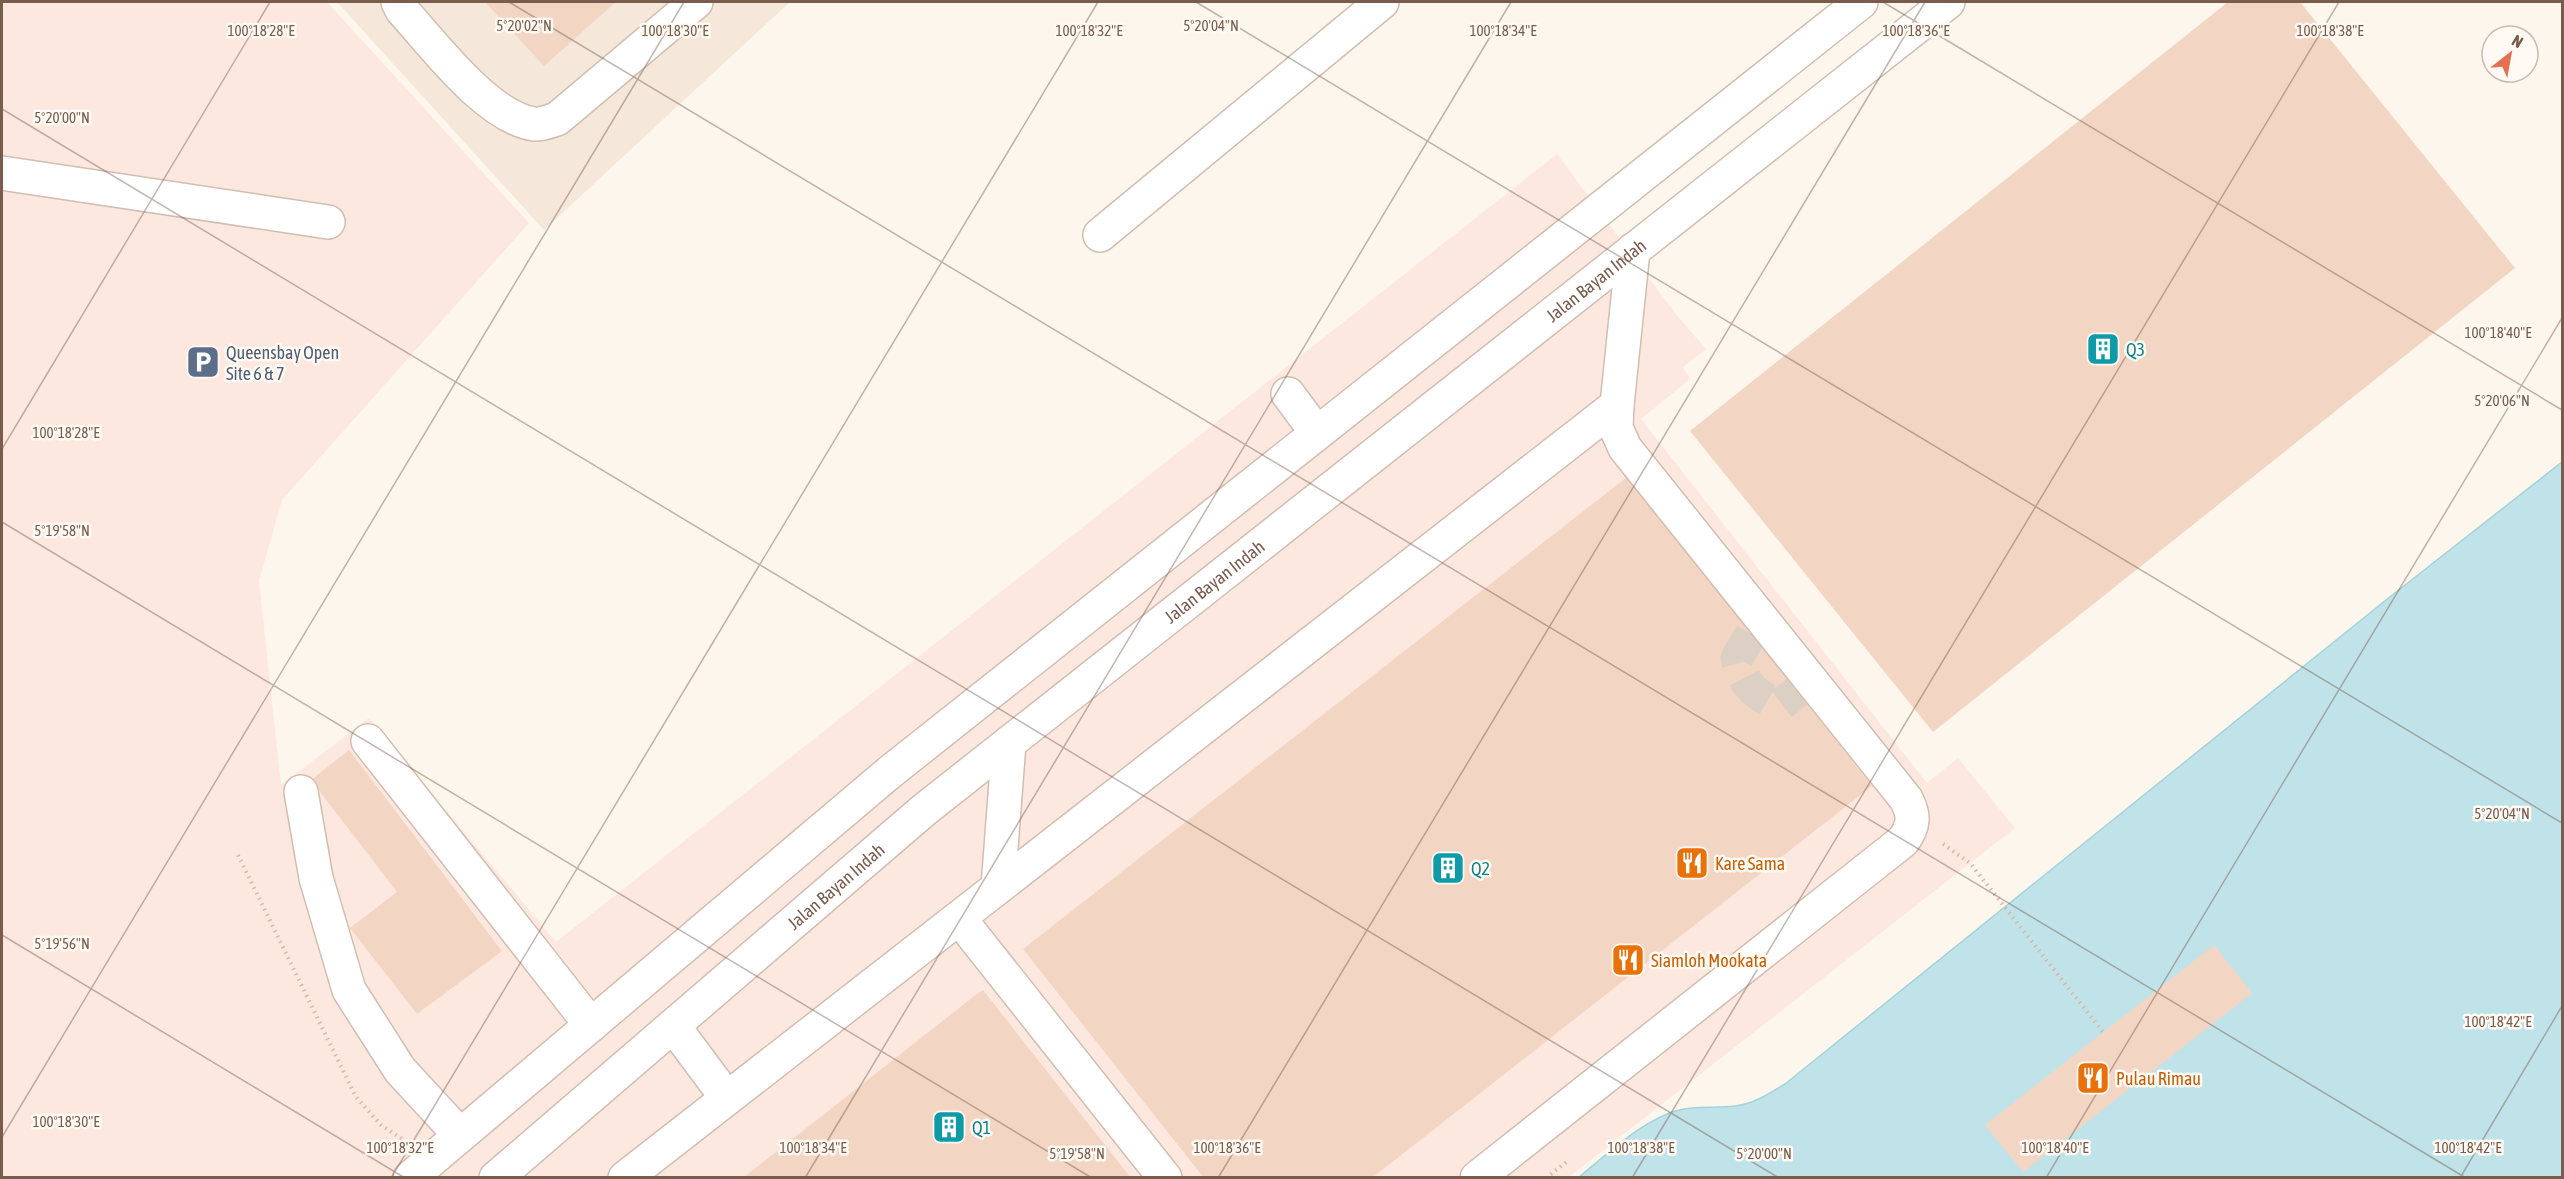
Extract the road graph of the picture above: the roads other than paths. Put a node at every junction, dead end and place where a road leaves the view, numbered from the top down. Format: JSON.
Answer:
{"nodes":[{"id":1,"x":398,"y":2,"type":"edge"},
{"id":2,"x":696,"y":2,"type":"edge"},
{"id":3,"x":1382,"y":2,"type":"edge"},
{"id":4,"x":1861,"y":2,"type":"edge"},
{"id":5,"x":1948,"y":2,"type":"edge"},
{"id":6,"x":2,"y":173,"type":"edge"},
{"id":7,"x":328,"y":222,"type":"dead end"},
{"id":8,"x":1100,"y":235,"type":"dead end"},
{"id":9,"x":1633,"y":250,"type":"junction"},
{"id":10,"x":1288,"y":394,"type":"dead end"},
{"id":11,"x":1617,"y":405,"type":"junction"},
{"id":12,"x":1317,"y":433,"type":"junction"},
{"id":13,"x":368,"y":741,"type":"dead end"},
{"id":14,"x":1009,"y":743,"type":"junction"},
{"id":15,"x":300,"y":792,"type":"dead end"},
{"id":16,"x":998,"y":887,"type":"junction"},
{"id":17,"x":959,"y":918,"type":"junction"},
{"id":18,"x":591,"y":1025,"type":"junction"},
{"id":19,"x":674,"y":1027,"type":"junction"},
{"id":20,"x":727,"y":1098,"type":"junction"},
{"id":21,"x":460,"y":1135,"type":"junction"},
{"id":22,"x":410,"y":1178,"type":"edge"},
{"id":23,"x":496,"y":1178,"type":"edge"},
{"id":24,"x":626,"y":1178,"type":"edge"},
{"id":25,"x":1165,"y":1178,"type":"edge"},
{"id":26,"x":1477,"y":1178,"type":"edge"}],
"edges":[{"from":1,"to":2,"type":"street"},
{"from":3,"to":8,"type":"street"},
{"from":4,"to":12,"type":"street"},
{"from":5,"to":9,"type":"street","name":"Jalan Bayan Indah"},
{"from":6,"to":7,"type":"street"},
{"from":9,"to":11,"type":"street"},
{"from":9,"to":14,"type":"street","name":"Jalan Bayan Indah"},
{"from":10,"to":12,"type":"street"},
{"from":11,"to":16,"type":"street"},
{"from":11,"to":26,"type":"street"},
{"from":12,"to":18,"type":"street"},
{"from":13,"to":18,"type":"street"},
{"from":14,"to":16,"type":"street"},
{"from":14,"to":19,"type":"street","name":"Jalan Bayan Indah"},
{"from":15,"to":21,"type":"street"},
{"from":16,"to":17,"type":"street"},
{"from":17,"to":20,"type":"street"},
{"from":17,"to":25,"type":"street"},
{"from":18,"to":21,"type":"street"},
{"from":19,"to":20,"type":"street"},
{"from":19,"to":23,"type":"street","name":"Jalan Bayan Indah"},
{"from":20,"to":24,"type":"street"},
{"from":21,"to":22,"type":"street"}]}
